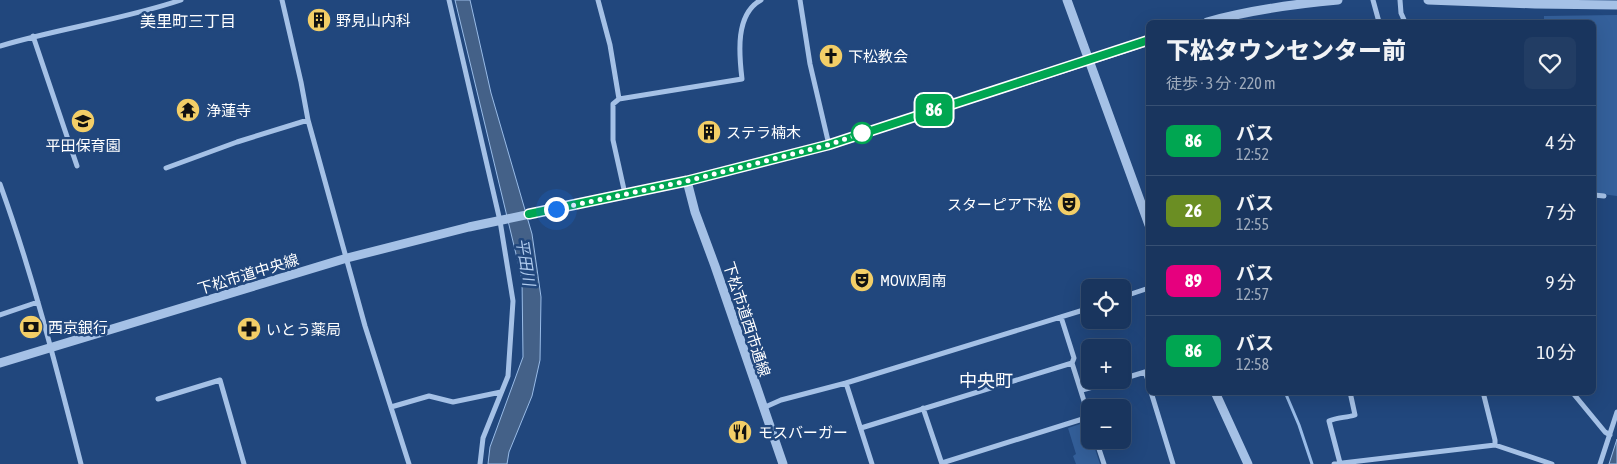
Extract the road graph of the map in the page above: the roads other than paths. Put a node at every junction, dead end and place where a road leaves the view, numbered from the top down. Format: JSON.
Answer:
{"nodes":[{"id":1,"x":181,"y":0,"type":"edge"},
{"id":2,"x":282,"y":0,"type":"edge"},
{"id":3,"x":449,"y":0,"type":"edge"},
{"id":4,"x":598,"y":0,"type":"edge"},
{"id":5,"x":761,"y":0,"type":"edge"},
{"id":6,"x":800,"y":0,"type":"edge"},
{"id":7,"x":1068,"y":0,"type":"edge"},
{"id":8,"x":1338,"y":0,"type":"edge"},
{"id":9,"x":1373,"y":0,"type":"edge"},
{"id":10,"x":1400,"y":0,"type":"edge"},
{"id":11,"x":1428,"y":0,"type":"edge"},
{"id":12,"x":1552,"y":2,"type":"edge"},
{"id":13,"x":1617,"y":5,"type":"edge"},
{"id":14,"x":1224,"y":20,"type":"edge"},
{"id":15,"x":1378,"y":20,"type":"edge"},
{"id":16,"x":1404,"y":20,"type":"edge"},
{"id":17,"x":33,"y":36,"type":"junction"},
{"id":18,"x":1146,"y":41,"type":"edge"},
{"id":19,"x":0,"y":46,"type":"edge"},
{"id":20,"x":1090,"y":59,"type":"junction"},
{"id":21,"x":619,"y":99,"type":"junction"},
{"id":22,"x":308,"y":120,"type":"junction"},
{"id":23,"x":828,"y":145,"type":"junction"},
{"id":24,"x":77,"y":166,"type":"dead end"},
{"id":25,"x":166,"y":168,"type":"dead end"},
{"id":26,"x":687,"y":181,"type":"junction"},
{"id":27,"x":0,"y":184,"type":"edge"},
{"id":28,"x":625,"y":194,"type":"junction"},
{"id":29,"x":1596,"y":194,"type":"edge"},
{"id":30,"x":1604,"y":196,"type":"dead end"},
{"id":31,"x":1146,"y":217,"type":"edge"},
{"id":32,"x":503,"y":220,"type":"junction"},
{"id":33,"x":347,"y":258,"type":"junction"},
{"id":34,"x":1146,"y":289,"type":"edge"},
{"id":35,"x":1131,"y":294,"type":"edge"},
{"id":36,"x":38,"y":302,"type":"junction"},
{"id":37,"x":1081,"y":311,"type":"edge"},
{"id":38,"x":0,"y":315,"type":"edge"},
{"id":39,"x":1061,"y":317,"type":"junction"},
{"id":40,"x":52,"y":348,"type":"junction"},
{"id":41,"x":0,"y":363,"type":"edge"},
{"id":42,"x":1072,"y":363,"type":"junction"},
{"id":43,"x":1146,"y":375,"type":"edge"},
{"id":44,"x":1131,"y":376,"type":"edge"},
{"id":45,"x":846,"y":383,"type":"junction"},
{"id":46,"x":1086,"y":389,"type":"edge"},
{"id":47,"x":1082,"y":390,"type":"junction"},
{"id":48,"x":501,"y":392,"type":"junction"},
{"id":49,"x":1153,"y":395,"type":"edge"},
{"id":50,"x":1216,"y":395,"type":"edge"},
{"id":51,"x":1351,"y":395,"type":"edge"},
{"id":52,"x":1484,"y":395,"type":"edge"},
{"id":53,"x":1574,"y":395,"type":"edge"},
{"id":54,"x":158,"y":399,"type":"dead end"},
{"id":55,"x":1084,"y":399,"type":"edge"},
{"id":56,"x":391,"y":407,"type":"junction"},
{"id":57,"x":763,"y":408,"type":"junction"},
{"id":58,"x":923,"y":408,"type":"junction"},
{"id":59,"x":1617,"y":412,"type":"edge"},
{"id":60,"x":1081,"y":422,"type":"edge"},
{"id":61,"x":861,"y":428,"type":"junction"},
{"id":62,"x":1610,"y":435,"type":"junction"},
{"id":63,"x":1495,"y":445,"type":"junction"},
{"id":64,"x":1099,"y":449,"type":"edge"},
{"id":65,"x":81,"y":464,"type":"edge"},
{"id":66,"x":244,"y":464,"type":"edge"},
{"id":67,"x":409,"y":464,"type":"edge"},
{"id":68,"x":480,"y":464,"type":"edge"},
{"id":69,"x":782,"y":464,"type":"edge"},
{"id":70,"x":872,"y":464,"type":"edge"},
{"id":71,"x":942,"y":464,"type":"edge"},
{"id":72,"x":1104,"y":464,"type":"edge"},
{"id":73,"x":1173,"y":464,"type":"edge"},
{"id":74,"x":1248,"y":464,"type":"edge"},
{"id":75,"x":1337,"y":464,"type":"edge"},
{"id":76,"x":1552,"y":464,"type":"edge"},
{"id":77,"x":1600,"y":464,"type":"edge"}],
"edges":[{"from":1,"to":17,"type":"street"},
{"from":2,"to":22,"type":"street"},
{"from":3,"to":32,"type":"street"},
{"from":4,"to":21,"type":"street"},
{"from":5,"to":21,"type":"street"},
{"from":6,"to":23,"type":"street"},
{"from":7,"to":20,"type":"street"},
{"from":8,"to":14,"type":"street"},
{"from":9,"to":15,"type":"street"},
{"from":10,"to":16,"type":"street"},
{"from":11,"to":12,"type":"street"},
{"from":12,"to":13,"type":"street"},
{"from":17,"to":19,"type":"street"},
{"from":17,"to":24,"type":"street"},
{"from":18,"to":20,"type":"street"},
{"from":20,"to":23,"type":"street"},
{"from":20,"to":31,"type":"street"},
{"from":21,"to":28,"type":"street"},
{"from":22,"to":25,"type":"street"},
{"from":22,"to":33,"type":"street"},
{"from":23,"to":26,"type":"street"},
{"from":26,"to":28,"type":"street"},
{"from":26,"to":57,"type":"street","name":"下松市道西市通線"},
{"from":27,"to":36,"type":"street"},
{"from":28,"to":32,"type":"street","name":"下松市道中央線"},
{"from":29,"to":30,"type":"street"},
{"from":32,"to":33,"type":"street","name":"下松市道中央線"},
{"from":32,"to":48,"type":"street"},
{"from":33,"to":40,"type":"street","name":"下松市道中央線"},
{"from":33,"to":56,"type":"street"},
{"from":34,"to":35,"type":"street"},
{"from":36,"to":38,"type":"street"},
{"from":36,"to":40,"type":"street"},
{"from":37,"to":39,"type":"street"},
{"from":39,"to":42,"type":"street"},
{"from":39,"to":45,"type":"street"},
{"from":40,"to":41,"type":"street","name":"下松市道中央線"},
{"from":40,"to":65,"type":"street"},
{"from":42,"to":47,"type":"street"},
{"from":42,"to":58,"type":"street"},
{"from":43,"to":44,"type":"street"},
{"from":45,"to":57,"type":"street"},
{"from":45,"to":61,"type":"street"},
{"from":46,"to":47,"type":"street"},
{"from":47,"to":55,"type":"street"},
{"from":48,"to":56,"type":"street"},
{"from":48,"to":68,"type":"street"},
{"from":49,"to":73,"type":"street"},
{"from":50,"to":74,"type":"street"},
{"from":51,"to":75,"type":"street"},
{"from":52,"to":63,"type":"street"},
{"from":53,"to":62,"type":"street"},
{"from":54,"to":66,"type":"street"},
{"from":56,"to":67,"type":"street"},
{"from":57,"to":69,"type":"street","name":"下松市道西市通線"},
{"from":58,"to":61,"type":"street"},
{"from":58,"to":71,"type":"street"},
{"from":59,"to":62,"type":"street"},
{"from":60,"to":71,"type":"street"},
{"from":61,"to":70,"type":"street"},
{"from":62,"to":77,"type":"street"},
{"from":63,"to":75,"type":"street"},
{"from":63,"to":76,"type":"street"},
{"from":64,"to":72,"type":"street"}]}
